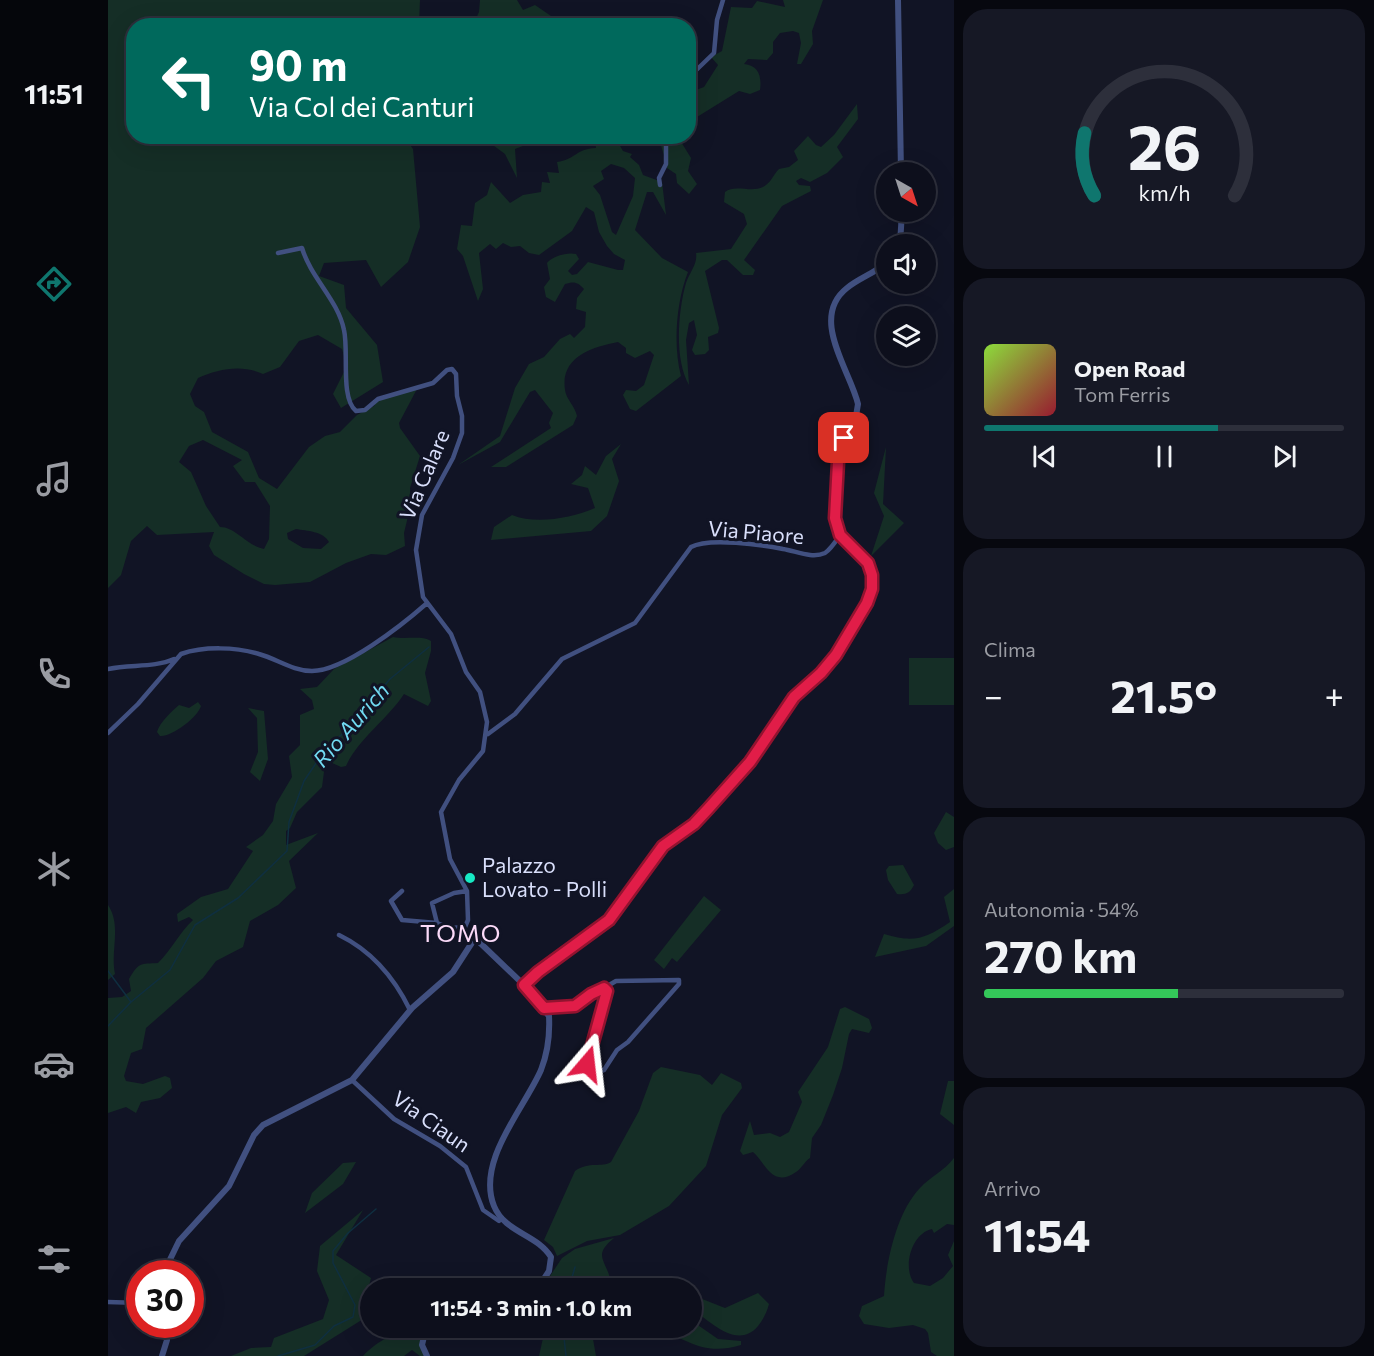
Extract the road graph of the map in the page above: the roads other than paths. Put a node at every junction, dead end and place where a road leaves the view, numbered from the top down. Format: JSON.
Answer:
{"nodes":[{"id":1,"x":723,"y":0,"type":"edge"},
{"id":2,"x":898,"y":0,"type":"edge"},
{"id":3,"x":696,"y":70,"type":"edge"},
{"id":4,"x":666,"y":144,"type":"edge"},
{"id":5,"x":901,"y":162,"type":"edge"},
{"id":6,"x":660,"y":185,"type":"dead end"},
{"id":7,"x":278,"y":253,"type":"dead end"},
{"id":8,"x":876,"y":269,"type":"edge"},
{"id":9,"x":840,"y":535,"type":"junction"},
{"id":10,"x":426,"y":604,"type":"junction"},
{"id":11,"x":181,"y":654,"type":"junction"},
{"id":12,"x":108,"y":669,"type":"edge"},
{"id":13,"x":108,"y":733,"type":"edge"},
{"id":14,"x":488,"y":734,"type":"junction"},
{"id":15,"x":402,"y":891,"type":"dead end"},
{"id":16,"x":467,"y":891,"type":"junction"},
{"id":17,"x":437,"y":923,"type":"junction"},
{"id":18,"x":465,"y":927,"type":"junction"},
{"id":19,"x":339,"y":935,"type":"dead end"},
{"id":20,"x":475,"y":938,"type":"junction"},
{"id":21,"x":524,"y":985,"type":"junction"},
{"id":22,"x":604,"y":988,"type":"junction"},
{"id":23,"x":544,"y":1008,"type":"junction"},
{"id":24,"x":410,"y":1010,"type":"junction"},
{"id":25,"x":352,"y":1080,"type":"junction"},
{"id":26,"x":502,"y":1218,"type":"junction"},
{"id":27,"x":170,"y":1260,"type":"edge"},
{"id":28,"x":544,"y":1278,"type":"edge"},
{"id":29,"x":108,"y":1302,"type":"edge"},
{"id":30,"x":126,"y":1303,"type":"edge"},
{"id":31,"x":166,"y":1338,"type":"edge"},
{"id":32,"x":424,"y":1338,"type":"edge"},
{"id":33,"x":162,"y":1356,"type":"edge"},
{"id":34,"x":428,"y":1356,"type":"edge"}],
"edges":[{"from":1,"to":3,"type":"street"},
{"from":2,"to":5,"type":"street"},
{"from":4,"to":6,"type":"street"},
{"from":7,"to":10,"type":"street","name":"Via Calare"},
{"from":8,"to":9,"type":"street"},
{"from":9,"to":14,"type":"street","name":"Via Piaore"},
{"from":9,"to":21,"type":"street"},
{"from":10,"to":11,"type":"street"},
{"from":10,"to":14,"type":"street"},
{"from":11,"to":12,"type":"street"},
{"from":11,"to":13,"type":"street"},
{"from":14,"to":16,"type":"street"},
{"from":15,"to":17,"type":"street"},
{"from":16,"to":17,"type":"street"},
{"from":16,"to":18,"type":"street"},
{"from":17,"to":18,"type":"street"},
{"from":18,"to":20,"type":"street"},
{"from":19,"to":24,"type":"street"},
{"from":20,"to":21,"type":"street"},
{"from":20,"to":24,"type":"street"},
{"from":21,"to":23,"type":"street"},
{"from":22,"to":22,"type":"street"},
{"from":22,"to":23,"type":"street"},
{"from":23,"to":26,"type":"street"},
{"from":24,"to":25,"type":"street"},
{"from":25,"to":26,"type":"street","name":"Via Ciaun"},
{"from":25,"to":27,"type":"street"},
{"from":26,"to":28,"type":"street"},
{"from":29,"to":30,"type":"street"},
{"from":31,"to":33,"type":"street"},
{"from":32,"to":34,"type":"street"}]}
